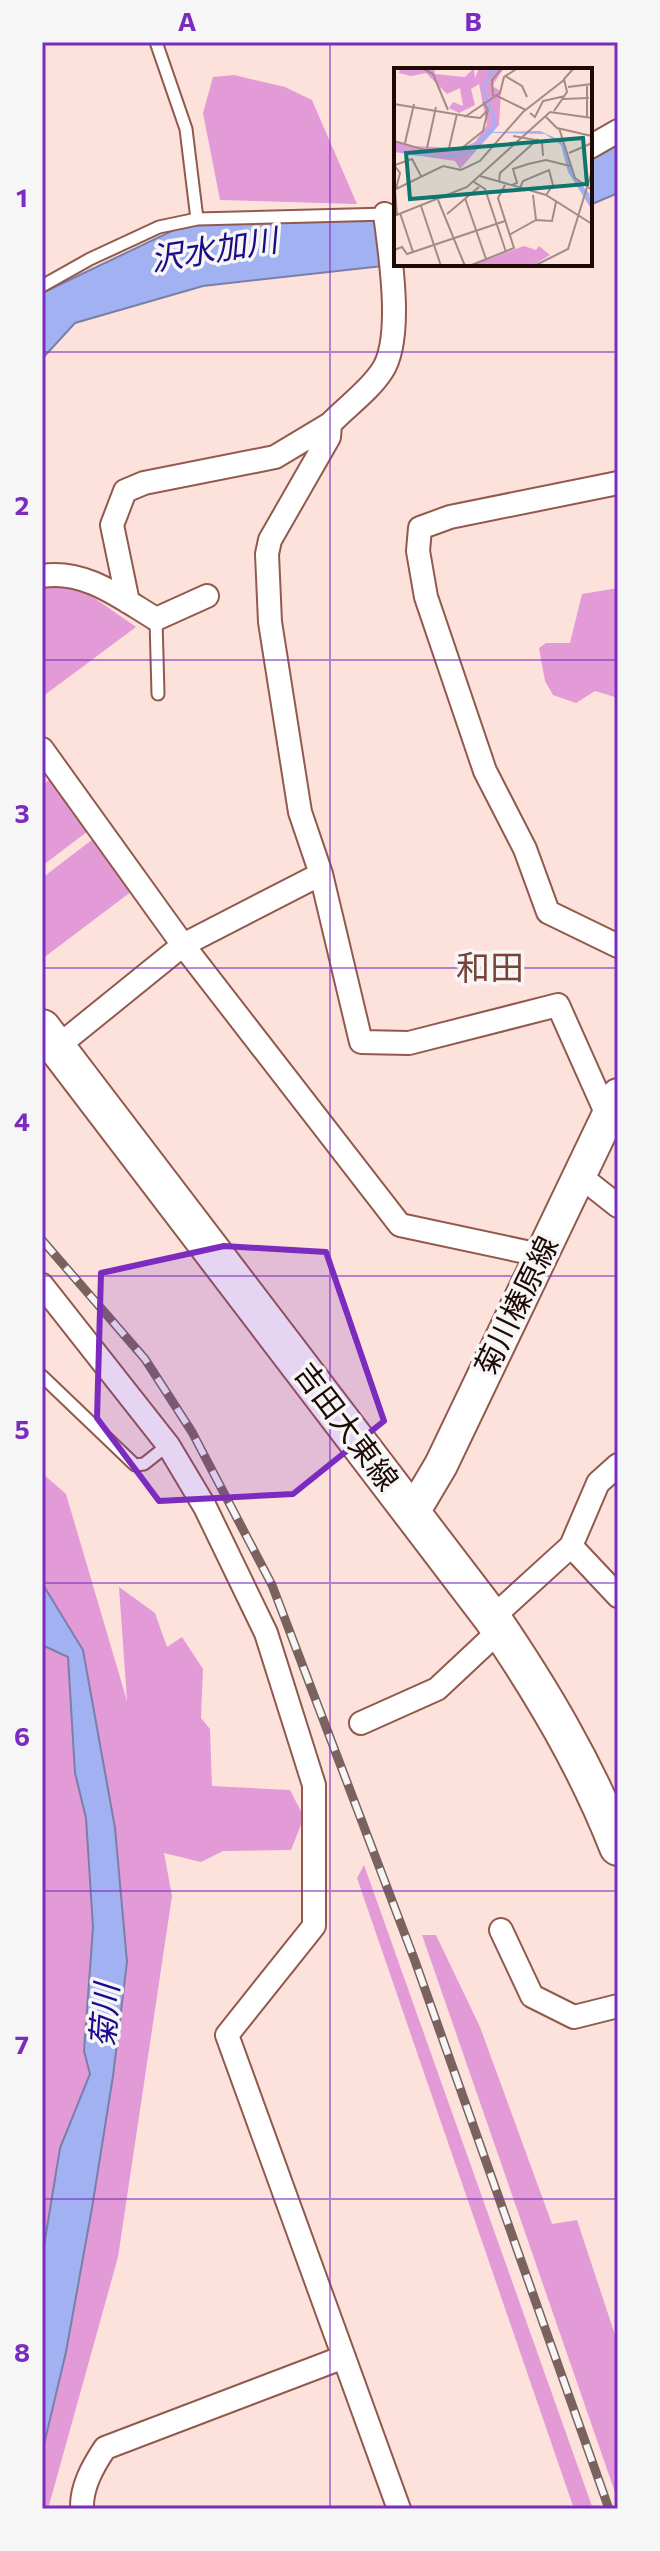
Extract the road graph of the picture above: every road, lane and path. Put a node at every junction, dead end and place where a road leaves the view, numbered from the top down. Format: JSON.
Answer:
{"nodes":[{"id":1,"x":156,"y":42,"type":"edge"},
{"id":2,"x":618,"y":131,"type":"edge"},
{"id":3,"x":592,"y":146,"type":"edge"},
{"id":4,"x":388,"y":215,"type":"edge"},
{"id":5,"x":197,"y":219,"type":"junction"},
{"id":6,"x":42,"y":286,"type":"edge"},
{"id":7,"x":330,"y":424,"type":"junction"},
{"id":8,"x":618,"y":483,"type":"edge"},
{"id":9,"x":42,"y":576,"type":"edge"},
{"id":10,"x":207,"y":596,"type":"dead end"},
{"id":11,"x":128,"y":602,"type":"junction"},
{"id":12,"x":156,"y":619,"type":"junction"},
{"id":13,"x":158,"y":694,"type":"dead end"},
{"id":14,"x":42,"y":749,"type":"edge"},
{"id":15,"x":321,"y":874,"type":"junction"},
{"id":16,"x":183,"y":945,"type":"junction"},
{"id":17,"x":618,"y":946,"type":"edge"},
{"id":18,"x":50,"y":1038,"type":"edge"},
{"id":19,"x":613,"y":1106,"type":"edge"},
{"id":20,"x":580,"y":1176,"type":"junction"},
{"id":21,"x":618,"y":1206,"type":"edge"},
{"id":22,"x":540,"y":1255,"type":"junction"},
{"id":23,"x":42,"y":1285,"type":"edge"},
{"id":24,"x":42,"y":1376,"type":"edge"},
{"id":25,"x":168,"y":1445,"type":"junction"},
{"id":26,"x":618,"y":1465,"type":"edge"},
{"id":27,"x":412,"y":1514,"type":"junction"},
{"id":28,"x":571,"y":1546,"type":"junction"},
{"id":29,"x":618,"y":1596,"type":"edge"},
{"id":30,"x":496,"y":1624,"type":"junction"},
{"id":31,"x":361,"y":1723,"type":"dead end"},
{"id":32,"x":618,"y":1847,"type":"edge"},
{"id":33,"x":501,"y":1930,"type":"dead end"},
{"id":34,"x":618,"y":2006,"type":"edge"},
{"id":35,"x":344,"y":2357,"type":"junction"},
{"id":36,"x":82,"y":2509,"type":"edge"},
{"id":37,"x":399,"y":2509,"type":"edge"}],
"edges":[{"from":1,"to":5,"type":"lane"},
{"from":2,"to":3,"type":"street"},
{"from":4,"to":5,"type":"lane"},
{"from":4,"to":7,"type":"street"},
{"from":5,"to":6,"type":"lane"},
{"from":7,"to":11,"type":"street"},
{"from":7,"to":15,"type":"street"},
{"from":8,"to":17,"type":"street"},
{"from":9,"to":11,"type":"street"},
{"from":10,"to":12,"type":"street"},
{"from":11,"to":12,"type":"street"},
{"from":12,"to":13,"type":"lane"},
{"from":14,"to":16,"type":"street"},
{"from":15,"to":16,"type":"street"},
{"from":15,"to":19,"type":"street"},
{"from":16,"to":18,"type":"street"},
{"from":16,"to":22,"type":"street"},
{"from":18,"to":27,"type":"main road","name":"吉田大東線"},
{"from":19,"to":20,"type":"main road","name":"菊川榛原線"},
{"from":20,"to":21,"type":"street"},
{"from":20,"to":22,"type":"main road","name":"菊川榛原線"},
{"from":22,"to":27,"type":"main road","name":"菊川榛原線"},
{"from":23,"to":25,"type":"street"},
{"from":24,"to":25,"type":"lane"},
{"from":25,"to":35,"type":"street"},
{"from":26,"to":28,"type":"street"},
{"from":27,"to":30,"type":"main road","name":"吉田大東線"},
{"from":28,"to":29,"type":"street"},
{"from":28,"to":30,"type":"street"},
{"from":30,"to":31,"type":"street"},
{"from":30,"to":32,"type":"main road","name":"吉田大東線"},
{"from":33,"to":34,"type":"street"},
{"from":35,"to":36,"type":"street"},
{"from":35,"to":37,"type":"street"}]}
